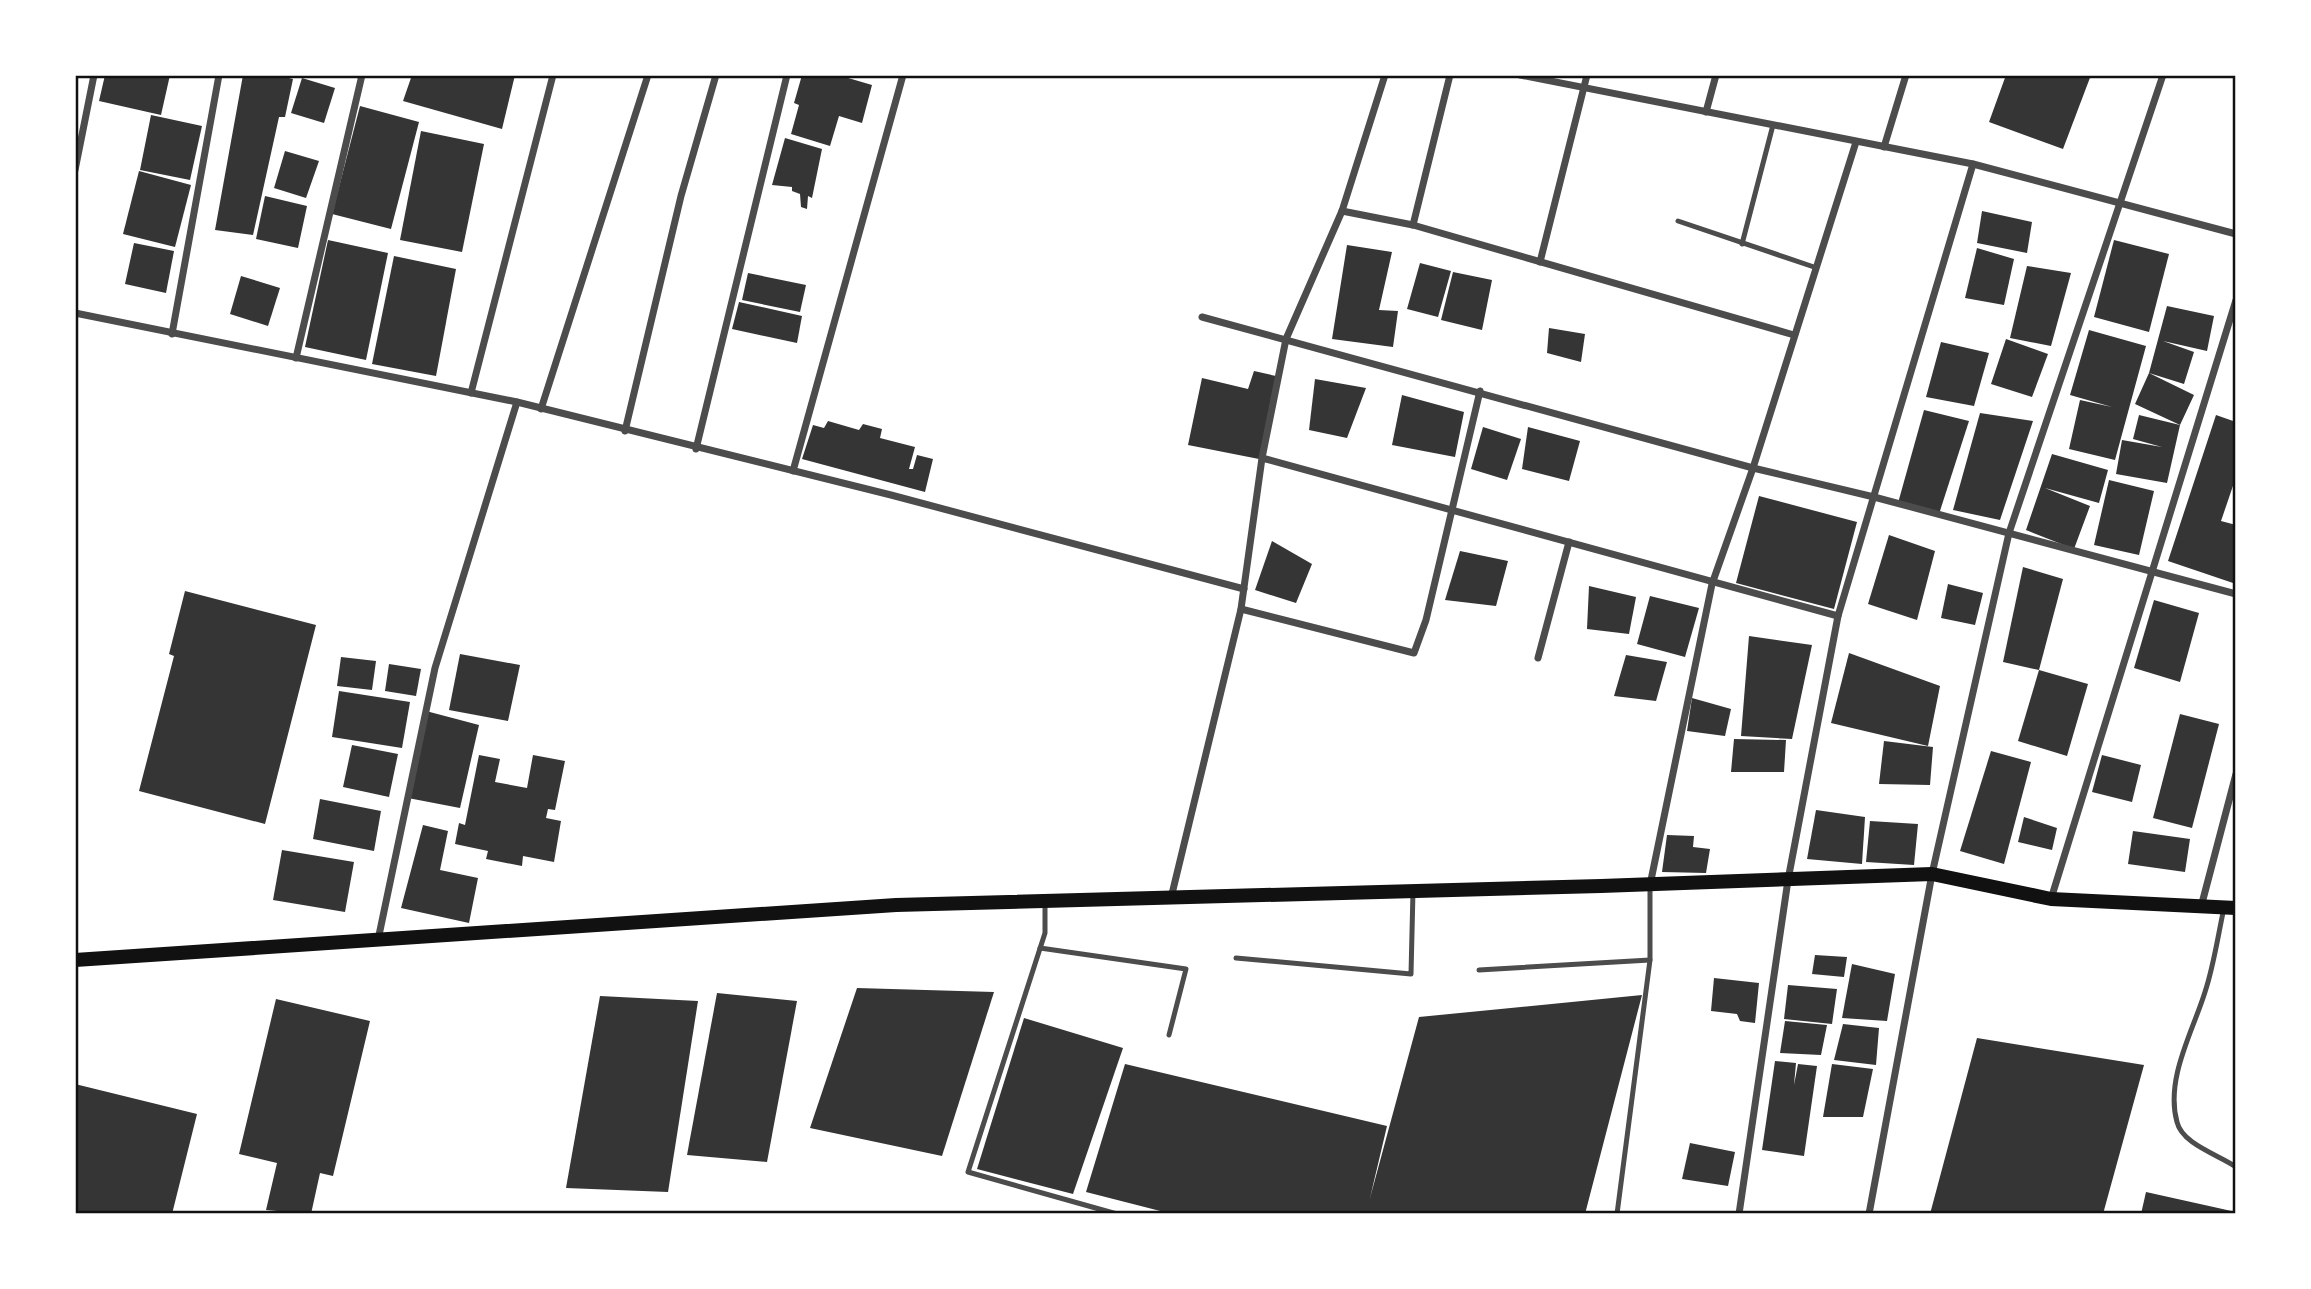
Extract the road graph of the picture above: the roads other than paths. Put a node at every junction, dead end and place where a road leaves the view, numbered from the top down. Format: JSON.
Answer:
{"nodes":[{"id":1,"x":93,"y":75,"type":"edge"},
{"id":2,"x":219,"y":75,"type":"edge"},
{"id":3,"x":362,"y":75,"type":"edge"},
{"id":4,"x":553,"y":75,"type":"edge"},
{"id":5,"x":648,"y":75,"type":"edge"},
{"id":6,"x":716,"y":75,"type":"edge"},
{"id":7,"x":788,"y":75,"type":"edge"},
{"id":8,"x":903,"y":75,"type":"edge"},
{"id":9,"x":1385,"y":75,"type":"edge"},
{"id":10,"x":1450,"y":75,"type":"edge"},
{"id":11,"x":1520,"y":75,"type":"edge"},
{"id":12,"x":1587,"y":75,"type":"edge"},
{"id":13,"x":1716,"y":75,"type":"edge"},
{"id":14,"x":1906,"y":75,"type":"edge"},
{"id":15,"x":2163,"y":75,"type":"edge"},
{"id":16,"x":1584,"y":88,"type":"junction"},
{"id":17,"x":1706,"y":112,"type":"junction"},
{"id":18,"x":1773,"y":125,"type":"junction"},
{"id":19,"x":1856,"y":142,"type":"junction"},
{"id":20,"x":1884,"y":147,"type":"junction"},
{"id":21,"x":1973,"y":164,"type":"junction"},
{"id":22,"x":75,"y":170,"type":"edge"},
{"id":23,"x":2120,"y":201,"type":"junction"},
{"id":24,"x":1342,"y":211,"type":"junction"},
{"id":25,"x":1678,"y":221,"type":"dead end"},
{"id":26,"x":1413,"y":225,"type":"junction"},
{"id":27,"x":2236,"y":234,"type":"edge"},
{"id":28,"x":1742,"y":244,"type":"junction"},
{"id":29,"x":1541,"y":262,"type":"junction"},
{"id":30,"x":1814,"y":267,"type":"junction"},
{"id":31,"x":2236,"y":300,"type":"edge"},
{"id":32,"x":75,"y":313,"type":"edge"},
{"id":33,"x":1202,"y":317,"type":"dead end"},
{"id":34,"x":172,"y":334,"type":"junction"},
{"id":35,"x":1794,"y":335,"type":"junction"},
{"id":36,"x":1286,"y":339,"type":"junction"},
{"id":37,"x":296,"y":358,"type":"junction"},
{"id":38,"x":1480,"y":391,"type":"junction"},
{"id":39,"x":471,"y":393,"type":"junction"},
{"id":40,"x":517,"y":402,"type":"junction"},
{"id":41,"x":541,"y":409,"type":"junction"},
{"id":42,"x":625,"y":431,"type":"junction"},
{"id":43,"x":696,"y":449,"type":"junction"},
{"id":44,"x":1262,"y":458,"type":"junction"},
{"id":45,"x":1753,"y":468,"type":"junction"},
{"id":46,"x":793,"y":471,"type":"junction"},
{"id":47,"x":1874,"y":497,"type":"junction"},
{"id":48,"x":1452,"y":510,"type":"junction"},
{"id":49,"x":2009,"y":533,"type":"junction"},
{"id":50,"x":1569,"y":542,"type":"junction"},
{"id":51,"x":2150,"y":571,"type":"junction"},
{"id":52,"x":1712,"y":584,"type":"junction"},
{"id":53,"x":1244,"y":589,"type":"junction"},
{"id":54,"x":2236,"y":594,"type":"edge"},
{"id":55,"x":1241,"y":609,"type":"junction"},
{"id":56,"x":1838,"y":616,"type":"junction"},
{"id":57,"x":1538,"y":658,"type":"dead end"},
{"id":58,"x":2236,"y":774,"type":"edge"},
{"id":59,"x":1932,"y":874,"type":"junction"},
{"id":60,"x":1788,"y":880,"type":"junction"},
{"id":61,"x":1650,"y":885,"type":"junction"},
{"id":62,"x":1413,"y":891,"type":"junction"},
{"id":63,"x":1171,"y":898,"type":"junction"},
{"id":64,"x":2051,"y":899,"type":"junction"},
{"id":65,"x":1045,"y":901,"type":"junction"},
{"id":66,"x":2201,"y":907,"type":"junction"},
{"id":67,"x":2230,"y":908,"type":"edge"},
{"id":68,"x":378,"y":940,"type":"junction"},
{"id":69,"x":1040,"y":948,"type":"junction"},
{"id":70,"x":1236,"y":958,"type":"dead end"},
{"id":71,"x":75,"y":960,"type":"edge"},
{"id":72,"x":1650,"y":960,"type":"junction"},
{"id":73,"x":1479,"y":970,"type":"dead end"},
{"id":74,"x":1169,"y":1035,"type":"dead end"},
{"id":75,"x":2236,"y":1167,"type":"edge"},
{"id":76,"x":1117,"y":1214,"type":"edge"},
{"id":77,"x":1617,"y":1214,"type":"edge"},
{"id":78,"x":1739,"y":1214,"type":"edge"},
{"id":79,"x":1869,"y":1214,"type":"edge"}],
"edges":[{"from":1,"to":22,"type":"street"},
{"from":2,"to":34,"type":"street"},
{"from":3,"to":37,"type":"street"},
{"from":4,"to":39,"type":"street"},
{"from":5,"to":41,"type":"street"},
{"from":6,"to":42,"type":"street"},
{"from":7,"to":43,"type":"street"},
{"from":8,"to":46,"type":"street"},
{"from":9,"to":24,"type":"street"},
{"from":10,"to":26,"type":"street"},
{"from":11,"to":16,"type":"street"},
{"from":12,"to":16,"type":"street"},
{"from":13,"to":17,"type":"street"},
{"from":14,"to":20,"type":"street"},
{"from":15,"to":23,"type":"street"},
{"from":16,"to":17,"type":"street"},
{"from":16,"to":29,"type":"street"},
{"from":17,"to":18,"type":"street"},
{"from":18,"to":19,"type":"street"},
{"from":18,"to":28,"type":"lane"},
{"from":19,"to":20,"type":"street"},
{"from":19,"to":30,"type":"street"},
{"from":20,"to":21,"type":"street"},
{"from":21,"to":23,"type":"street"},
{"from":21,"to":47,"type":"street"},
{"from":23,"to":27,"type":"street"},
{"from":23,"to":49,"type":"street"},
{"from":24,"to":26,"type":"street"},
{"from":24,"to":36,"type":"street"},
{"from":25,"to":28,"type":"lane"},
{"from":26,"to":29,"type":"street"},
{"from":28,"to":30,"type":"lane"},
{"from":29,"to":35,"type":"street"},
{"from":30,"to":35,"type":"street"},
{"from":31,"to":51,"type":"street"},
{"from":32,"to":34,"type":"street"},
{"from":33,"to":36,"type":"street"},
{"from":34,"to":37,"type":"street"},
{"from":35,"to":45,"type":"street"},
{"from":36,"to":38,"type":"street"},
{"from":36,"to":44,"type":"street"},
{"from":37,"to":39,"type":"street"},
{"from":38,"to":45,"type":"street"},
{"from":38,"to":48,"type":"street"},
{"from":39,"to":40,"type":"street"},
{"from":40,"to":41,"type":"street"},
{"from":40,"to":68,"type":"street"},
{"from":41,"to":42,"type":"street"},
{"from":42,"to":43,"type":"street"},
{"from":43,"to":46,"type":"street"},
{"from":44,"to":48,"type":"street"},
{"from":44,"to":53,"type":"street"},
{"from":45,"to":47,"type":"street"},
{"from":45,"to":52,"type":"street"},
{"from":46,"to":53,"type":"street"},
{"from":47,"to":49,"type":"street"},
{"from":47,"to":56,"type":"street"},
{"from":48,"to":50,"type":"street"},
{"from":48,"to":55,"type":"street"},
{"from":49,"to":51,"type":"street"},
{"from":49,"to":59,"type":"street"},
{"from":50,"to":52,"type":"street"},
{"from":50,"to":57,"type":"street"},
{"from":51,"to":54,"type":"street"},
{"from":51,"to":64,"type":"street"},
{"from":52,"to":56,"type":"street"},
{"from":52,"to":61,"type":"street"},
{"from":53,"to":55,"type":"street"},
{"from":55,"to":63,"type":"street"},
{"from":56,"to":60,"type":"street"},
{"from":58,"to":66,"type":"street"},
{"from":59,"to":60,"type":"main road"},
{"from":59,"to":64,"type":"main road"},
{"from":59,"to":79,"type":"street"},
{"from":60,"to":61,"type":"main road"},
{"from":60,"to":78,"type":"street"},
{"from":61,"to":62,"type":"main road"},
{"from":61,"to":72,"type":"lane"},
{"from":62,"to":63,"type":"main road"},
{"from":62,"to":70,"type":"lane"},
{"from":63,"to":65,"type":"main road"},
{"from":64,"to":66,"type":"main road"},
{"from":65,"to":68,"type":"main road"},
{"from":65,"to":69,"type":"lane"},
{"from":66,"to":67,"type":"main road"},
{"from":67,"to":75,"type":"lane"},
{"from":68,"to":71,"type":"main road"},
{"from":69,"to":74,"type":"lane"},
{"from":69,"to":76,"type":"lane"},
{"from":72,"to":73,"type":"lane"},
{"from":72,"to":77,"type":"lane"}]}
